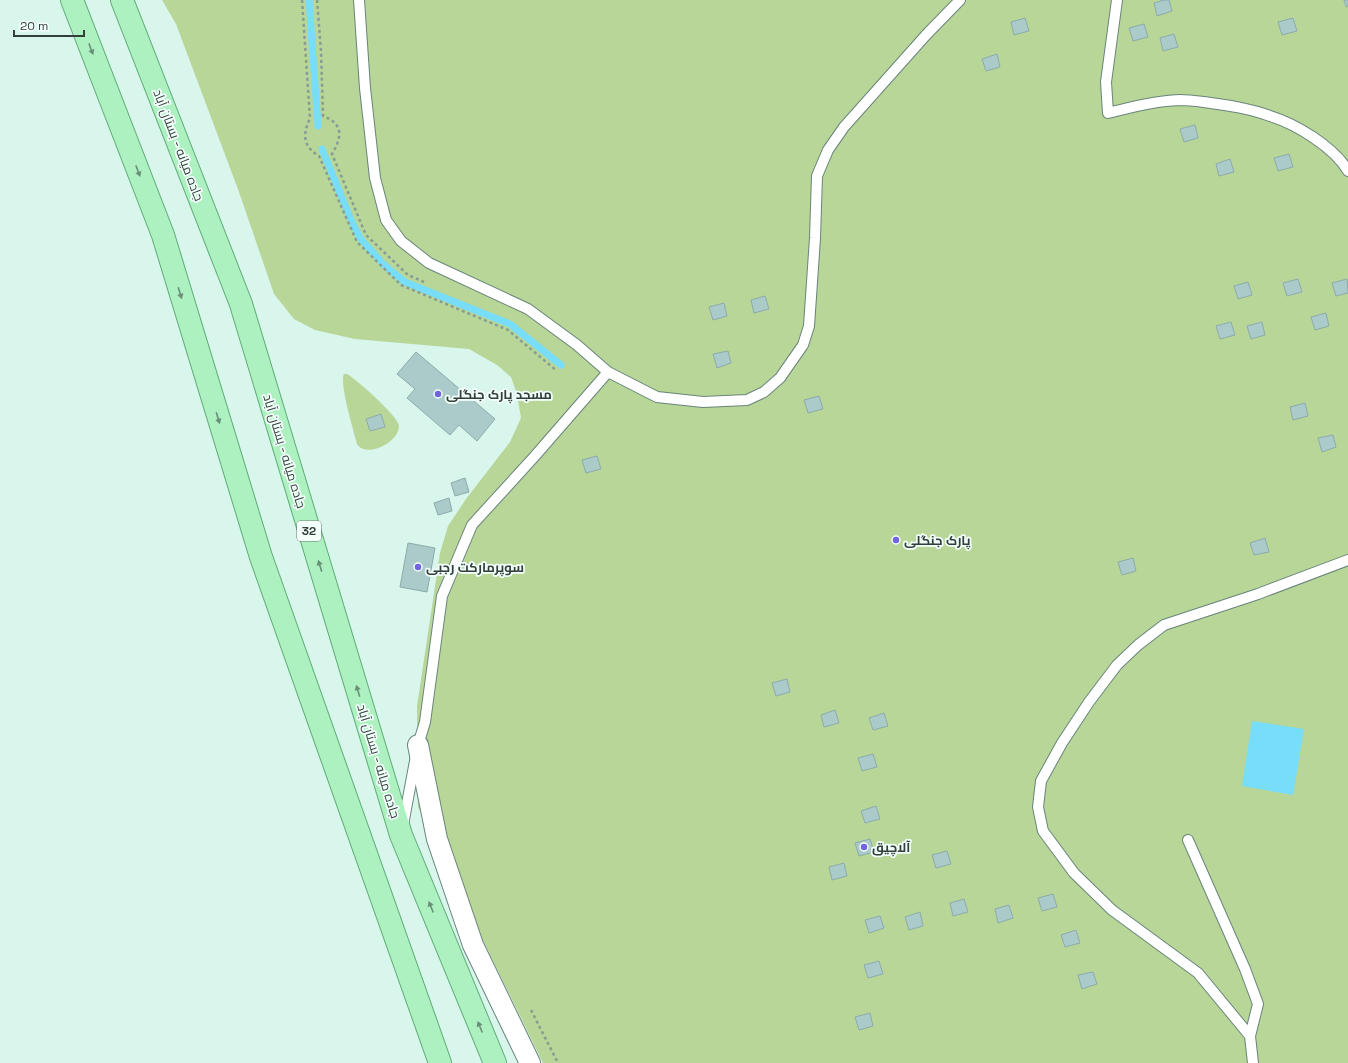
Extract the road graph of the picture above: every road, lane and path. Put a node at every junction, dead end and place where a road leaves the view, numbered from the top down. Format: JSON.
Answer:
{"nodes":[{"id":1,"x":72,"y":0,"type":"edge"},
{"id":2,"x":122,"y":0,"type":"edge"},
{"id":3,"x":302,"y":0,"type":"edge"},
{"id":4,"x":317,"y":0,"type":"edge"},
{"id":5,"x":359,"y":0,"type":"edge"},
{"id":6,"x":960,"y":0,"type":"edge"},
{"id":7,"x":1117,"y":0,"type":"edge"},
{"id":8,"x":332,"y":154,"type":"dead end"},
{"id":9,"x":319,"y":156,"type":"dead end"},
{"id":10,"x":1348,"y":172,"type":"edge"},
{"id":11,"x":608,"y":372,"type":"junction"},
{"id":12,"x":1348,"y":560,"type":"edge"},
{"id":13,"x":418,"y":745,"type":"junction"},
{"id":14,"x":401,"y":835,"type":"junction"},
{"id":15,"x":1188,"y":840,"type":"dead end"},
{"id":16,"x":1250,"y":1036,"type":"junction"},
{"id":17,"x":440,"y":1063,"type":"edge"},
{"id":18,"x":495,"y":1063,"type":"edge"},
{"id":19,"x":530,"y":1063,"type":"edge"},
{"id":20,"x":1253,"y":1063,"type":"edge"}],
"edges":[{"from":1,"to":17,"type":"main road","one_way":true},
{"from":14,"to":2,"type":"main road","name":"جاده میانه - بستان آباد","number":"32","one_way":true},
{"from":3,"to":9,"type":"path"},
{"from":4,"to":8,"type":"path"},
{"from":5,"to":11,"type":"lane"},
{"from":6,"to":11,"type":"lane"},
{"from":7,"to":10,"type":"lane"},
{"from":11,"to":13,"type":"lane"},
{"from":12,"to":16,"type":"lane"},
{"from":13,"to":14,"type":"lane"},
{"from":13,"to":19,"type":"street"},
{"from":18,"to":14,"type":"main road","name":"جاده میانه - بستان آباد","number":"32","one_way":true},
{"from":15,"to":16,"type":"lane"},
{"from":16,"to":20,"type":"lane"}]}
